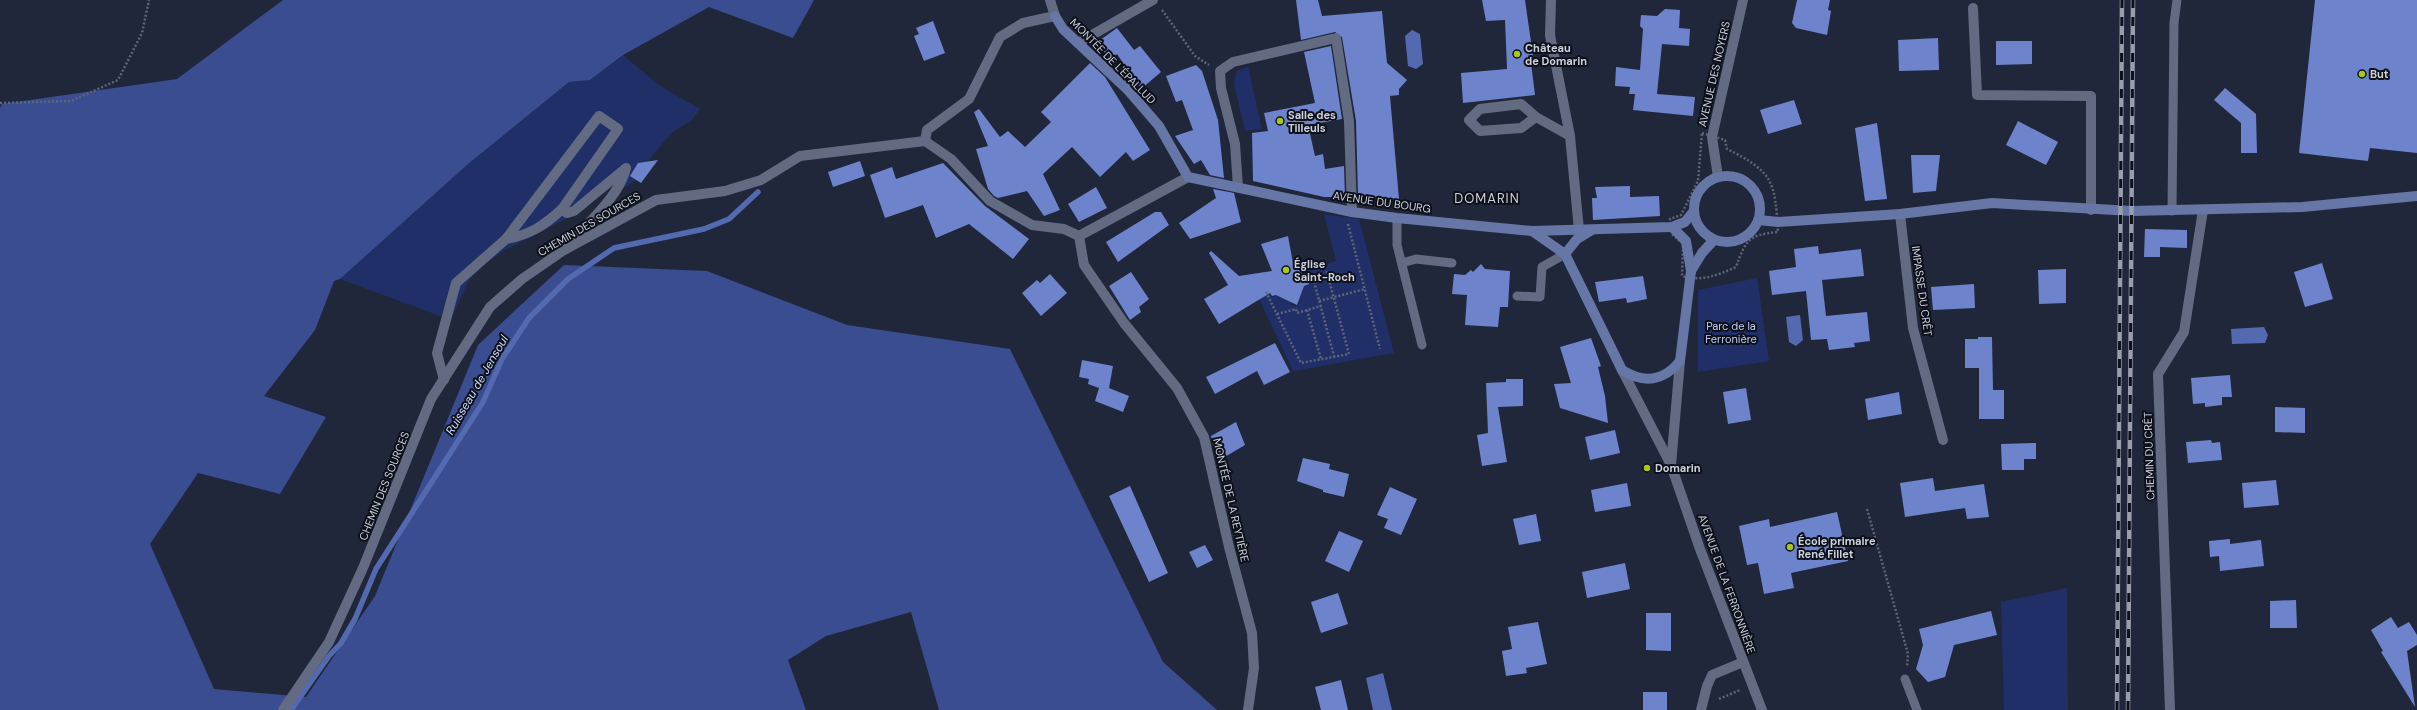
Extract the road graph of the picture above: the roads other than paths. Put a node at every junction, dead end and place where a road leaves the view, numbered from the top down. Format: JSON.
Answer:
{"nodes":[{"id":1,"x":1050,"y":0,"type":"edge"},
{"id":2,"x":1551,"y":0,"type":"edge"},
{"id":3,"x":1743,"y":0,"type":"edge"},
{"id":4,"x":2177,"y":0,"type":"edge"},
{"id":5,"x":1156,"y":3,"type":"edge"},
{"id":6,"x":1973,"y":8,"type":"dead end"},
{"id":7,"x":1055,"y":16,"type":"junction"},
{"id":8,"x":1078,"y":43,"type":"junction"},
{"id":9,"x":1536,"y":117,"type":"junction"},
{"id":10,"x":1570,"y":136,"type":"junction"},
{"id":11,"x":925,"y":141,"type":"junction"},
{"id":12,"x":1188,"y":177,"type":"junction"},
{"id":13,"x":1718,"y":177,"type":"junction"},
{"id":14,"x":1238,"y":186,"type":"junction"},
{"id":15,"x":2417,"y":196,"type":"edge"},
{"id":16,"x":562,"y":209,"type":"junction"},
{"id":17,"x":2091,"y":210,"type":"junction"},
{"id":18,"x":2172,"y":210,"type":"junction"},
{"id":19,"x":2204,"y":210,"type":"junction"},
{"id":20,"x":1352,"y":212,"type":"junction"},
{"id":21,"x":1693,"y":212,"type":"junction"},
{"id":22,"x":1900,"y":214,"type":"junction"},
{"id":23,"x":1397,"y":218,"type":"junction"},
{"id":24,"x":1759,"y":220,"type":"junction"},
{"id":25,"x":1672,"y":227,"type":"junction"},
{"id":26,"x":1594,"y":229,"type":"junction"},
{"id":27,"x":1579,"y":230,"type":"junction"},
{"id":28,"x":1532,"y":231,"type":"junction"},
{"id":29,"x":1079,"y":236,"type":"junction"},
{"id":30,"x":506,"y":239,"type":"junction"},
{"id":31,"x":1714,"y":240,"type":"junction"},
{"id":32,"x":564,"y":250,"type":"junction"},
{"id":33,"x":1565,"y":254,"type":"junction"},
{"id":34,"x":1402,"y":263,"type":"junction"},
{"id":35,"x":1452,"y":263,"type":"dead end"},
{"id":36,"x":1690,"y":274,"type":"junction"},
{"id":37,"x":1517,"y":296,"type":"dead end"},
{"id":38,"x":1422,"y":345,"type":"dead end"},
{"id":39,"x":1680,"y":361,"type":"junction"},
{"id":40,"x":1622,"y":370,"type":"junction"},
{"id":41,"x":444,"y":380,"type":"junction"},
{"id":42,"x":1942,"y":440,"type":"dead end"},
{"id":43,"x":1671,"y":466,"type":"junction"},
{"id":44,"x":1743,"y":662,"type":"junction"},
{"id":45,"x":1906,"y":679,"type":"road end"},
{"id":46,"x":1701,"y":708,"type":"edge"},
{"id":47,"x":283,"y":710,"type":"edge"},
{"id":48,"x":1248,"y":710,"type":"edge"},
{"id":49,"x":1762,"y":710,"type":"edge"},
{"id":50,"x":1917,"y":710,"type":"edge"},
{"id":51,"x":2170,"y":710,"type":"edge"}],
"edges":[{"from":1,"to":7,"type":"street","name":"MONTÉE DE L'ÉPALLUD"},
{"from":2,"to":10,"type":"street"},
{"from":3,"to":13,"type":"street","name":"AVENUE DES NOYERS"},
{"from":4,"to":18,"type":"lane"},
{"from":5,"to":8,"type":"street"},
{"from":6,"to":17,"type":"street"},
{"from":7,"to":8,"type":"street","name":"MONTÉE DE L'ÉPALLUD"},
{"from":7,"to":11,"type":"street"},
{"from":8,"to":12,"type":"street","name":"MONTÉE DE L'ÉPALLUD"},
{"from":9,"to":9,"type":"street"},
{"from":9,"to":10,"type":"street"},
{"from":10,"to":27,"type":"street"},
{"from":11,"to":29,"type":"street"},
{"from":11,"to":32,"type":"street","name":"CHEMIN DES SOURCES"},
{"from":12,"to":14,"type":"street","name":"AVENUE DU BOURG"},
{"from":12,"to":29,"type":"street"},
{"from":13,"to":21,"type":"street"},
{"from":13,"to":24,"type":"street"},
{"from":14,"to":20,"type":"street","name":"AVENUE DU BOURG"},
{"from":14,"to":20,"type":"street"},
{"from":15,"to":19,"type":"street"},
{"from":16,"to":30,"type":"street"},
{"from":16,"to":30,"type":"street"},
{"from":16,"to":32,"type":"street"},
{"from":17,"to":18,"type":"street"},
{"from":17,"to":22,"type":"street"},
{"from":18,"to":19,"type":"street"},
{"from":19,"to":51,"type":"street","name":"CHEMIN DU CRÊT"},
{"from":20,"to":23,"type":"street","name":"AVENUE DU BOURG"},
{"from":21,"to":25,"type":"street","name":"AVENUE DU BOURG"},
{"from":21,"to":31,"type":"street"},
{"from":22,"to":24,"type":"street"},
{"from":22,"to":42,"type":"street","name":"IMPASSE DU CRÊT"},
{"from":23,"to":28,"type":"street","name":"AVENUE DU BOURG"},
{"from":23,"to":34,"type":"lane"},
{"from":24,"to":31,"type":"street"},
{"from":25,"to":26,"type":"street","name":"AVENUE DU BOURG"},
{"from":25,"to":36,"type":"street"},
{"from":26,"to":27,"type":"street","name":"AVENUE DU BOURG"},
{"from":26,"to":33,"type":"street"},
{"from":27,"to":28,"type":"street","name":"AVENUE DU BOURG"},
{"from":28,"to":33,"type":"street","name":"AVENUE DE LA FERRONNIÈRE"},
{"from":29,"to":48,"type":"street","name":"MONTÉE DE LA REYTIÈRE"},
{"from":30,"to":41,"type":"street"},
{"from":31,"to":36,"type":"street","name":"AVENUE DE LA FERRONNIÈRE"},
{"from":32,"to":41,"type":"street","name":"CHEMIN DES SOURCES"},
{"from":33,"to":37,"type":"lane"},
{"from":33,"to":40,"type":"street","name":"AVENUE DE LA FERRONNIÈRE"},
{"from":34,"to":35,"type":"lane"},
{"from":34,"to":38,"type":"lane"},
{"from":36,"to":39,"type":"street","name":"AVENUE DE LA FERRONNIÈRE"},
{"from":39,"to":40,"type":"street"},
{"from":39,"to":43,"type":"street","name":"AVENUE DE LA FERRONNIÈRE"},
{"from":40,"to":43,"type":"street","name":"AVENUE DE LA FERRONNIÈRE"},
{"from":41,"to":47,"type":"street","name":"CHEMIN DES SOURCES"},
{"from":43,"to":44,"type":"street","name":"AVENUE DE LA FERRONNIÈRE"},
{"from":44,"to":46,"type":"street"},
{"from":44,"to":49,"type":"street","name":"AVENUE DE LA FERRONNIÈRE"},
{"from":45,"to":50,"type":"lane"}]}
